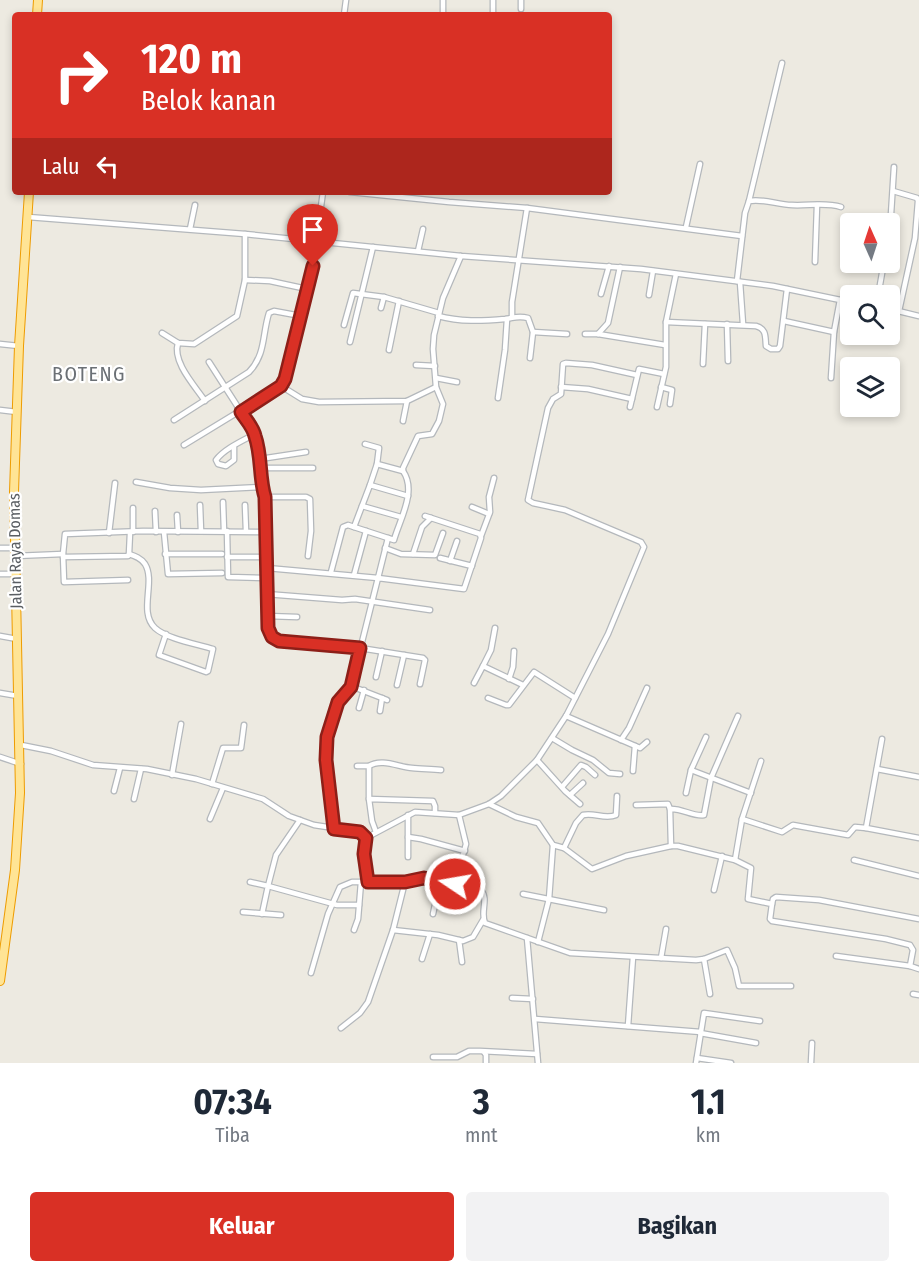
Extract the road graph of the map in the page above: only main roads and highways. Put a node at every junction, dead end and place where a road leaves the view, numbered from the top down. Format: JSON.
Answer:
{"nodes":[{"id":1,"x":29,"y":195,"type":"edge"},
{"id":2,"x":0,"y":981,"type":"edge"}],
"edges":[{"from":1,"to":2,"type":"highway","name":"Jalan Raya Domas"}]}
